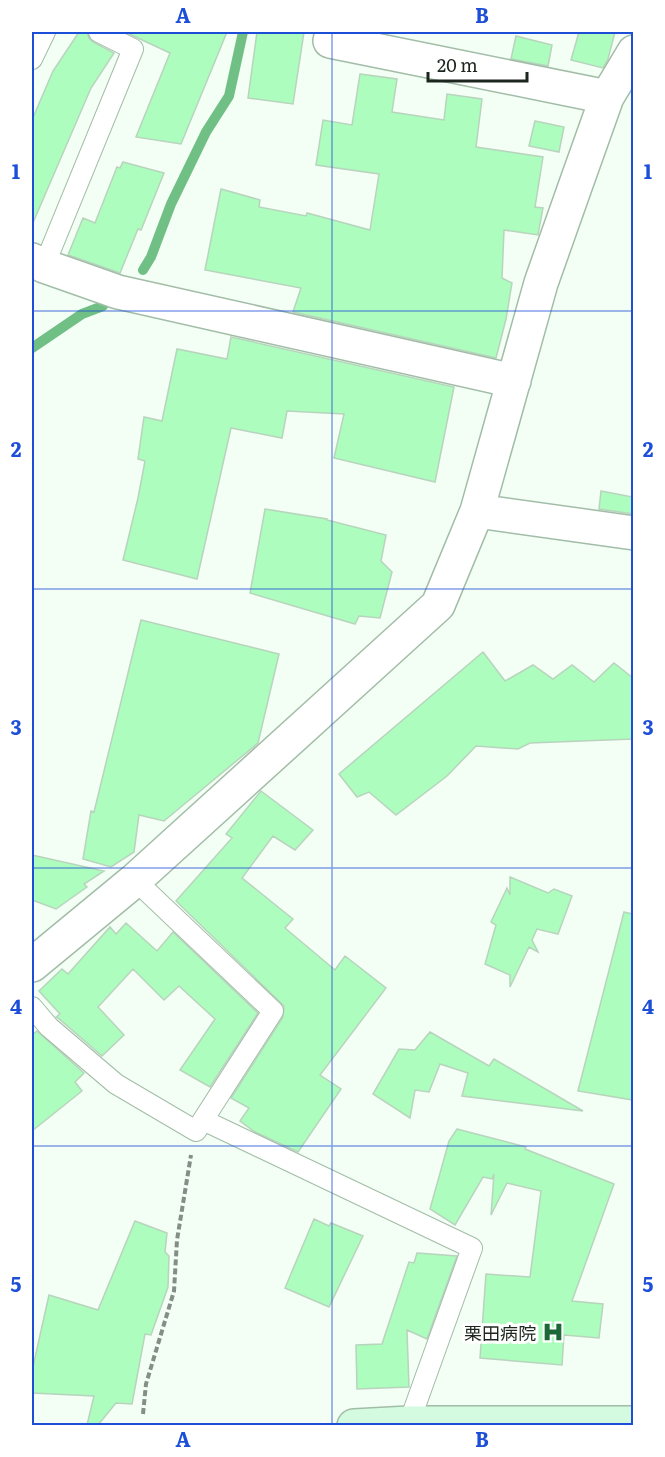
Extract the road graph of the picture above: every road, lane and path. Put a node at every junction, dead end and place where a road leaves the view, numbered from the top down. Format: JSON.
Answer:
{"nodes":[{"id":1,"x":45,"y":32,"type":"edge"},
{"id":2,"x":99,"y":32,"type":"edge"},
{"id":3,"x":332,"y":32,"type":"edge"},
{"id":4,"x":633,"y":52,"type":"edge"},
{"id":5,"x":32,"y":59,"type":"edge"},
{"id":6,"x":607,"y":97,"type":"junction"},
{"id":7,"x":38,"y":263,"type":"edge"},
{"id":8,"x":514,"y":381,"type":"junction"},
{"id":9,"x":477,"y":511,"type":"junction"},
{"id":10,"x":633,"y":533,"type":"edge"},
{"id":11,"x":135,"y":880,"type":"junction"},
{"id":12,"x":32,"y":965,"type":"edge"},
{"id":13,"x":32,"y":1007,"type":"edge"},
{"id":14,"x":200,"y":1125,"type":"junction"},
{"id":15,"x":143,"y":1414,"type":"dead end"},
{"id":16,"x":409,"y":1423,"type":"junction"},
{"id":17,"x":633,"y":1423,"type":"edge"},
{"id":18,"x":354,"y":1425,"type":"edge"}],
"edges":[{"from":1,"to":5,"type":"lane"},
{"from":2,"to":7,"type":"lane"},
{"from":3,"to":6,"type":"street"},
{"from":4,"to":6,"type":"street"},
{"from":6,"to":8,"type":"street"},
{"from":7,"to":8,"type":"street"},
{"from":8,"to":9,"type":"street"},
{"from":9,"to":10,"type":"street"},
{"from":9,"to":11,"type":"street"},
{"from":11,"to":12,"type":"street"},
{"from":11,"to":14,"type":"lane"},
{"from":13,"to":14,"type":"lane"},
{"from":14,"to":15,"type":"path"},
{"from":14,"to":16,"type":"lane"},
{"from":16,"to":17,"type":"street"},
{"from":16,"to":18,"type":"street"}]}
